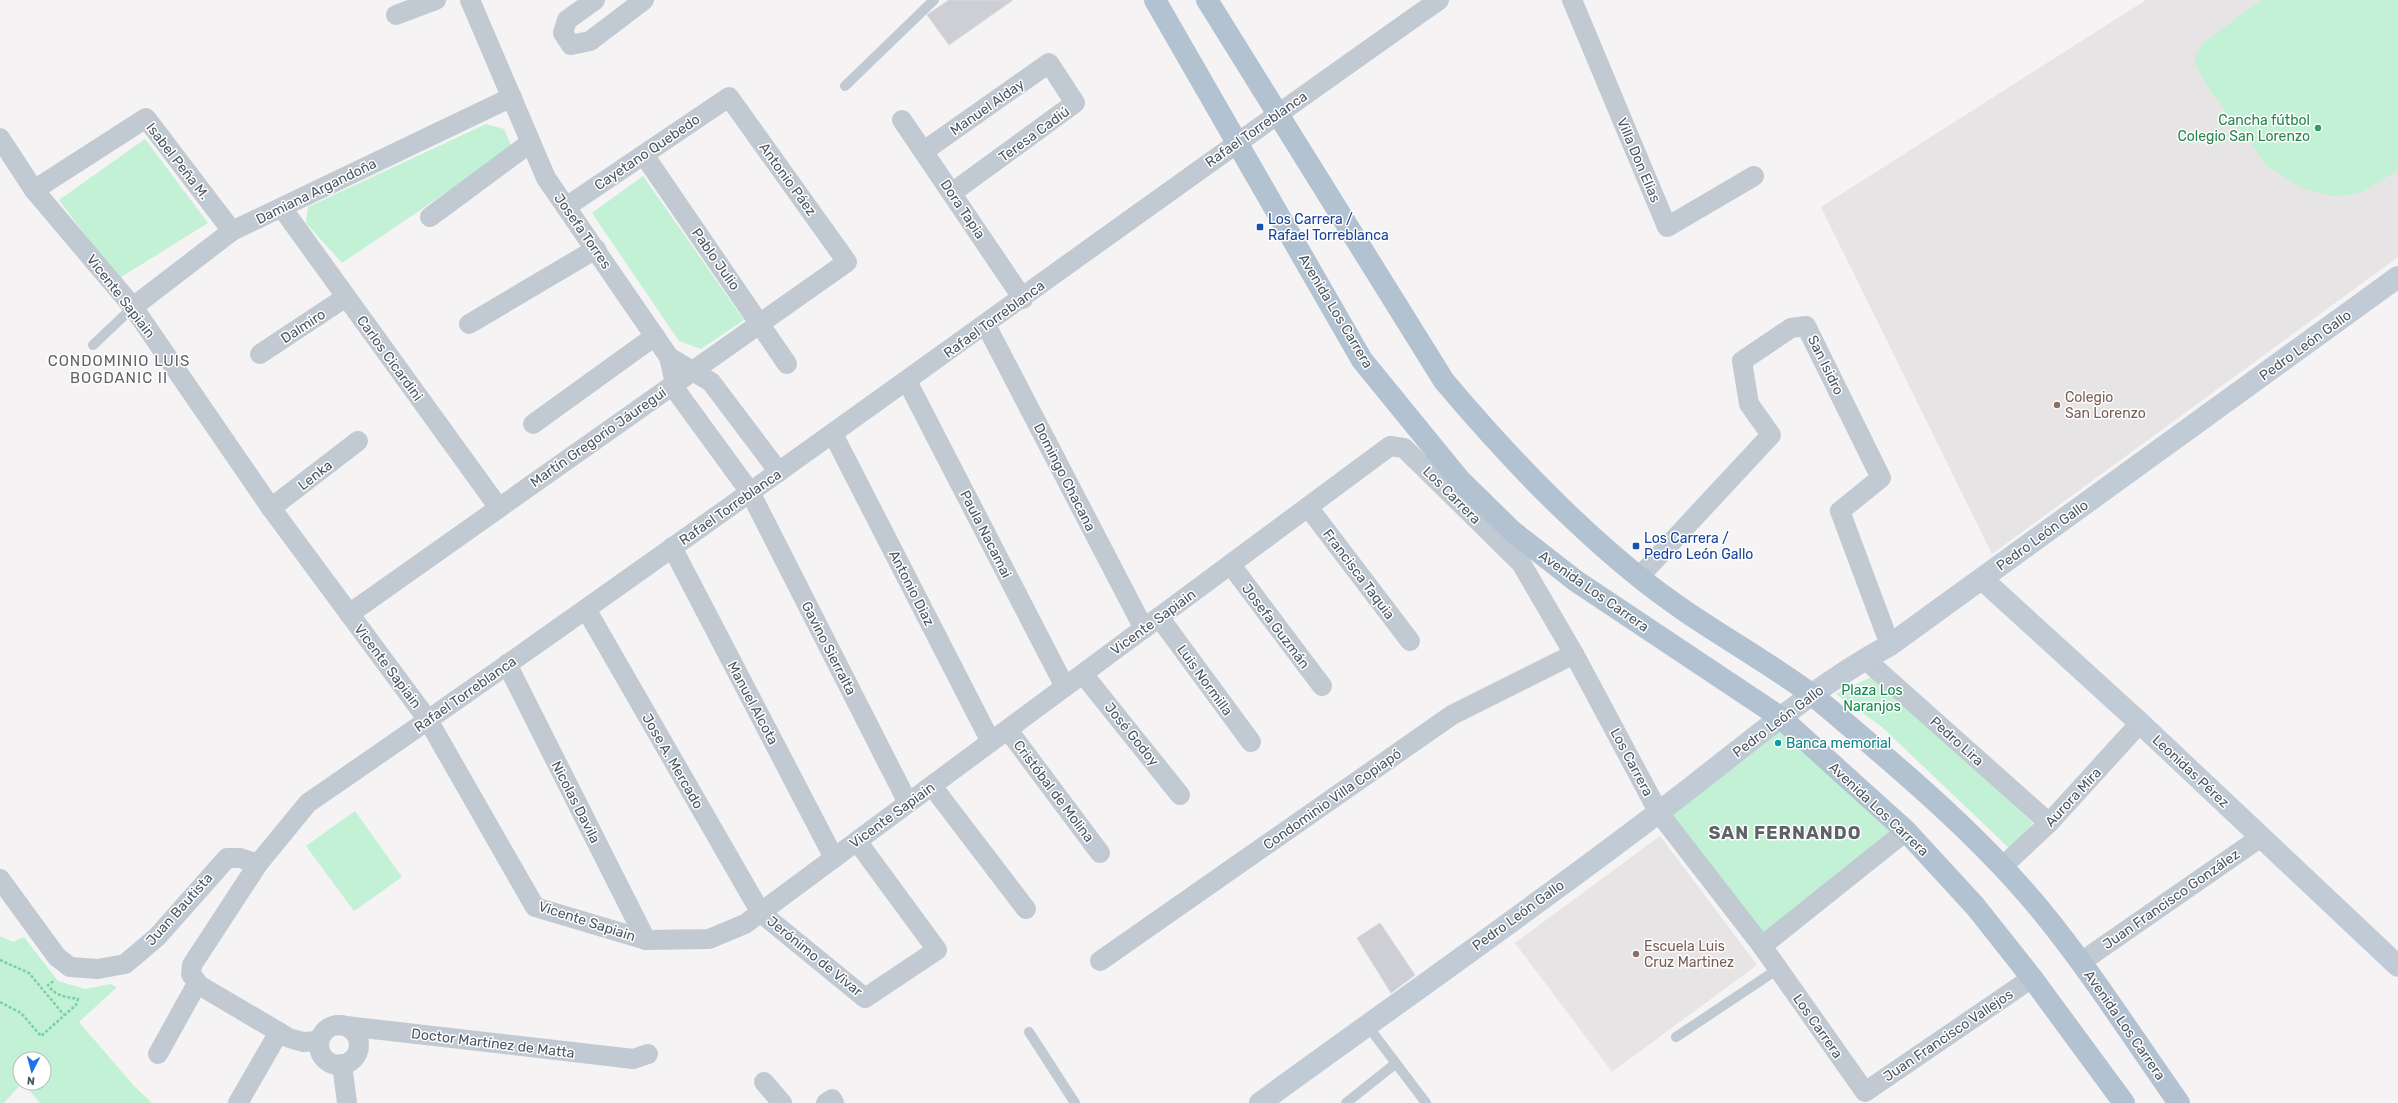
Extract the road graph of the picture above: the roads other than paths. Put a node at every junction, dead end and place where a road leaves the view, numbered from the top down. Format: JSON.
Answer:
{"nodes":[{"id":1,"x":436,"y":0,"type":"edge"},
{"id":2,"x":470,"y":0,"type":"edge"},
{"id":3,"x":595,"y":0,"type":"edge"},
{"id":4,"x":644,"y":0,"type":"edge"},
{"id":5,"x":934,"y":0,"type":"edge"},
{"id":6,"x":1156,"y":0,"type":"edge"},
{"id":7,"x":1207,"y":0,"type":"edge"},
{"id":8,"x":1439,"y":0,"type":"edge"},
{"id":9,"x":1572,"y":0,"type":"edge"},
{"id":10,"x":396,"y":15,"type":"dead end"},
{"id":11,"x":1049,"y":62,"type":"joint"},
{"id":12,"x":845,"y":86,"type":"dead end"},
{"id":13,"x":512,"y":97,"type":"junction"},
{"id":14,"x":728,"y":97,"type":"joint"},
{"id":15,"x":1277,"y":114,"type":"junction"},
{"id":16,"x":902,"y":120,"type":"dead end"},
{"id":17,"x":1238,"y":141,"type":"junction"},
{"id":18,"x":530,"y":143,"type":"junction"},
{"id":19,"x":2,"y":144,"type":"edge"},
{"id":20,"x":924,"y":151,"type":"junction"},
{"id":21,"x":644,"y":155,"type":"junction"},
{"id":22,"x":1754,"y":176,"type":"dead end"},
{"id":23,"x":34,"y":190,"type":"junction"},
{"id":24,"x":953,"y":192,"type":"junction"},
{"id":25,"x":566,"y":207,"type":"junction"},
{"id":26,"x":282,"y":208,"type":"junction"},
{"id":27,"x":430,"y":217,"type":"dead end"},
{"id":28,"x":232,"y":231,"type":"junction"},
{"id":29,"x":596,"y":249,"type":"junction"},
{"id":30,"x":847,"y":262,"type":"joint"},
{"id":31,"x":2398,"y":277,"type":"edge"},
{"id":32,"x":346,"y":298,"type":"junction"},
{"id":33,"x":1023,"y":299,"type":"junction"},
{"id":34,"x":133,"y":307,"type":"junction"},
{"id":35,"x":760,"y":322,"type":"junction"},
{"id":36,"x":469,"y":324,"type":"dead end"},
{"id":37,"x":986,"y":325,"type":"junction"},
{"id":38,"x":655,"y":336,"type":"junction"},
{"id":39,"x":93,"y":345,"type":"dead end"},
{"id":40,"x":260,"y":354,"type":"dead end"},
{"id":41,"x":787,"y":364,"type":"dead end"},
{"id":42,"x":684,"y":376,"type":"junction"},
{"id":43,"x":906,"y":381,"type":"junction"},
{"id":44,"x":533,"y":424,"type":"dead end"},
{"id":45,"x":833,"y":434,"type":"junction"},
{"id":46,"x":358,"y":441,"type":"dead end"},
{"id":47,"x":1390,"y":446,"type":"joint"},
{"id":48,"x":779,"y":472,"type":"junction"},
{"id":49,"x":750,"y":492,"type":"junction"},
{"id":50,"x":271,"y":508,"type":"junction"},
{"id":51,"x":499,"y":508,"type":"junction"},
{"id":52,"x":1308,"y":508,"type":"junction"},
{"id":53,"x":672,"y":547,"type":"junction"},
{"id":54,"x":1231,"y":565,"type":"junction"},
{"id":55,"x":1639,"y":577,"type":"junction"},
{"id":56,"x":1982,"y":579,"type":"junction"},
{"id":57,"x":586,"y":609,"type":"junction"},
{"id":58,"x":349,"y":614,"type":"junction"},
{"id":59,"x":1152,"y":623,"type":"junction"},
{"id":60,"x":1410,"y":641,"type":"dead end"},
{"id":61,"x":1890,"y":645,"type":"junction"},
{"id":62,"x":1574,"y":654,"type":"junction"},
{"id":63,"x":1864,"y":659,"type":"junction"},
{"id":64,"x":506,"y":664,"type":"junction"},
{"id":65,"x":1083,"y":674,"type":"junction"},
{"id":66,"x":1322,"y":686,"type":"dead end"},
{"id":67,"x":1065,"y":688,"type":"junction"},
{"id":68,"x":1811,"y":695,"type":"junction"},
{"id":69,"x":1780,"y":717,"type":"junction"},
{"id":70,"x":428,"y":720,"type":"junction"},
{"id":71,"x":2140,"y":723,"type":"junction"},
{"id":72,"x":1008,"y":730,"type":"junction"},
{"id":73,"x":991,"y":742,"type":"junction"},
{"id":74,"x":1251,"y":742,"type":"dead end"},
{"id":75,"x":932,"y":786,"type":"junction"},
{"id":76,"x":1180,"y":795,"type":"dead end"},
{"id":77,"x":908,"y":803,"type":"junction"},
{"id":78,"x":1659,"y":812,"type":"junction"},
{"id":79,"x":2049,"y":823,"type":"junction"},
{"id":80,"x":1906,"y":831,"type":"junction"},
{"id":81,"x":2261,"y":837,"type":"junction"},
{"id":82,"x":857,"y":841,"type":"junction"},
{"id":83,"x":1100,"y":853,"type":"dead end"},
{"id":84,"x":834,"y":858,"type":"junction"},
{"id":85,"x":258,"y":864,"type":"junction"},
{"id":86,"x":2002,"y":867,"type":"junction"},
{"id":87,"x":0,"y":879,"type":"edge"},
{"id":88,"x":1026,"y":909,"type":"dead end"},
{"id":89,"x":761,"y":913,"type":"junction"},
{"id":90,"x":646,"y":940,"type":"junction"},
{"id":91,"x":1762,"y":946,"type":"junction"},
{"id":92,"x":1100,"y":961,"type":"dead end"},
{"id":93,"x":2081,"y":962,"type":"junction"},
{"id":94,"x":2398,"y":966,"type":"edge"},
{"id":95,"x":1778,"y":969,"type":"junction"},
{"id":96,"x":2032,"y":978,"type":"junction"},
{"id":97,"x":199,"y":985,"type":"junction"},
{"id":98,"x":338,"y":1025,"type":"junction"},
{"id":99,"x":1367,"y":1025,"type":"junction"},
{"id":100,"x":279,"y":1032,"type":"junction"},
{"id":101,"x":1029,"y":1032,"type":"dead end"},
{"id":102,"x":1676,"y":1037,"type":"dead end"},
{"id":103,"x":319,"y":1041,"type":"junction"},
{"id":104,"x":158,"y":1054,"type":"dead end"},
{"id":105,"x":648,"y":1054,"type":"dead end"},
{"id":106,"x":342,"y":1064,"type":"junction"},
{"id":107,"x":1395,"y":1064,"type":"junction"},
{"id":108,"x":764,"y":1082,"type":"dead end"},
{"id":109,"x":1865,"y":1092,"type":"joint"},
{"id":110,"x":238,"y":1103,"type":"edge"},
{"id":111,"x":347,"y":1103,"type":"edge"},
{"id":112,"x":782,"y":1103,"type":"edge"},
{"id":113,"x":826,"y":1103,"type":"edge"},
{"id":114,"x":834,"y":1103,"type":"edge"},
{"id":115,"x":1075,"y":1103,"type":"edge"},
{"id":116,"x":1260,"y":1103,"type":"edge"},
{"id":117,"x":1346,"y":1103,"type":"edge"},
{"id":118,"x":1426,"y":1103,"type":"edge"},
{"id":119,"x":2124,"y":1103,"type":"edge"},
{"id":120,"x":2179,"y":1103,"type":"edge"}],
"edges":[{"from":1,"to":10,"type":"street"},
{"from":2,"to":13,"type":"street","name":"Josefa Torres"},
{"from":3,"to":4,"type":"street"},
{"from":5,"to":12,"type":"lane"},
{"from":6,"to":17,"type":"main road","name":"Avenida Los Carrera"},
{"from":7,"to":15,"type":"main road","name":"Avenida Los Carrera"},
{"from":8,"to":15,"type":"street","name":"Rafael Torreblanca"},
{"from":9,"to":22,"type":"street","name":"Villa Don Elias"},
{"from":11,"to":20,"type":"street","name":"Manuel Alday"},
{"from":11,"to":24,"type":"street","name":"Teresa Cadiú"},
{"from":13,"to":18,"type":"street","name":"Josefa Torres"},
{"from":13,"to":26,"type":"street","name":"Damiana Argandoña"},
{"from":14,"to":21,"type":"street","name":"Cayetano Quebedo"},
{"from":14,"to":30,"type":"street","name":"Antonio Páez"},
{"from":15,"to":17,"type":"street","name":"Rafael Torreblanca"},
{"from":15,"to":55,"type":"main road","name":"Avenida Los Carrera"},
{"from":16,"to":20,"type":"street","name":"Dora Tapia"},
{"from":17,"to":33,"type":"street","name":"Rafael Torreblanca"},
{"from":17,"to":69,"type":"main road","name":"Avenida Los Carrera"},
{"from":18,"to":25,"type":"street","name":"Josefa Torres"},
{"from":18,"to":27,"type":"street"},
{"from":19,"to":23,"type":"street","name":"Vicente Sapiain"},
{"from":20,"to":24,"type":"street","name":"Dora Tapia"},
{"from":21,"to":25,"type":"street","name":"Cayetano Quebedo"},
{"from":21,"to":35,"type":"street","name":"Pablo Julio"},
{"from":23,"to":28,"type":"street","name":"Isabel Peña M."},
{"from":23,"to":34,"type":"street","name":"Vicente Sapiain"},
{"from":24,"to":33,"type":"street","name":"Dora Tapia"},
{"from":25,"to":29,"type":"street","name":"Josefa Torres"},
{"from":26,"to":28,"type":"street","name":"Damiana Argandoña"},
{"from":26,"to":32,"type":"street","name":"Carlos Cicardini"},
{"from":28,"to":34,"type":"street","name":"Damiana Argandoña"},
{"from":29,"to":36,"type":"street"},
{"from":29,"to":38,"type":"street","name":"Josefa Torres"},
{"from":30,"to":35,"type":"street","name":"Martín Gregorio Jáuregui"},
{"from":31,"to":56,"type":"street","name":"Pedro León Gallo"},
{"from":32,"to":40,"type":"street","name":"Dalmiro"},
{"from":32,"to":51,"type":"street","name":"Carlos Cicardini"},
{"from":33,"to":37,"type":"street","name":"Rafael Torreblanca"},
{"from":34,"to":39,"type":"lane"},
{"from":34,"to":50,"type":"street","name":"Vicente Sapiain"},
{"from":35,"to":41,"type":"street","name":"Pablo Julio"},
{"from":35,"to":42,"type":"street","name":"Martín Gregorio Jáuregui"},
{"from":37,"to":43,"type":"street","name":"Rafael Torreblanca"},
{"from":37,"to":59,"type":"street","name":"Domingo Chacana"},
{"from":38,"to":42,"type":"street","name":"Josefa Torres"},
{"from":38,"to":44,"type":"street"},
{"from":42,"to":48,"type":"street","name":"Josefa Torres"},
{"from":42,"to":49,"type":"street"},
{"from":42,"to":51,"type":"street","name":"Martín Gregorio Jáuregui"},
{"from":43,"to":45,"type":"street","name":"Rafael Torreblanca"},
{"from":43,"to":67,"type":"street","name":"Paula Nacamai"},
{"from":45,"to":48,"type":"street","name":"Rafael Torreblanca"},
{"from":45,"to":73,"type":"street","name":"Antonio Diaz"},
{"from":46,"to":50,"type":"street","name":"Lenka"},
{"from":47,"to":52,"type":"street","name":"Vicente Sapiain"},
{"from":47,"to":62,"type":"street","name":"Los Carrera"},
{"from":48,"to":49,"type":"street","name":"Rafael Torreblanca"},
{"from":49,"to":53,"type":"street","name":"Rafael Torreblanca"},
{"from":49,"to":77,"type":"street","name":"Gavino Sierralta"},
{"from":50,"to":58,"type":"street","name":"Vicente Sapiain"},
{"from":51,"to":58,"type":"street","name":"Martín Gregorio Jáuregui"},
{"from":52,"to":54,"type":"street","name":"Vicente Sapiain"},
{"from":52,"to":60,"type":"street","name":"Francisca Taquia"},
{"from":53,"to":57,"type":"street","name":"Rafael Torreblanca"},
{"from":53,"to":84,"type":"street","name":"Manuel Alcota"},
{"from":54,"to":59,"type":"street","name":"Vicente Sapiain"},
{"from":54,"to":66,"type":"street","name":"Josefa Guzmán"},
{"from":55,"to":61,"type":"street","name":"San Isidro"},
{"from":55,"to":68,"type":"main road","name":"Avenida Los Carrera"},
{"from":56,"to":61,"type":"street","name":"Pedro León Gallo"},
{"from":56,"to":71,"type":"street","name":"Leonidas Pérez"},
{"from":57,"to":64,"type":"street","name":"Rafael Torreblanca"},
{"from":57,"to":89,"type":"street","name":"Jose A. Mercado"},
{"from":58,"to":70,"type":"street","name":"Vicente Sapiain"},
{"from":59,"to":65,"type":"street","name":"Vicente Sapiain"},
{"from":59,"to":74,"type":"street","name":"Luis Normilla"},
{"from":61,"to":63,"type":"street","name":"Pedro León Gallo"},
{"from":62,"to":78,"type":"street","name":"Los Carrera"},
{"from":62,"to":92,"type":"street","name":"Condominio Villa Copiapó"},
{"from":63,"to":68,"type":"street","name":"Pedro León Gallo"},
{"from":63,"to":79,"type":"street","name":"Pedro Lira"},
{"from":64,"to":70,"type":"street","name":"Rafael Torreblanca"},
{"from":64,"to":90,"type":"street","name":"Nicolas Davila"},
{"from":65,"to":67,"type":"street","name":"Vicente Sapiain"},
{"from":65,"to":76,"type":"street","name":"José Godoy"},
{"from":67,"to":72,"type":"street","name":"Vicente Sapiain"},
{"from":68,"to":69,"type":"street","name":"Pedro León Gallo"},
{"from":68,"to":86,"type":"main road","name":"Avenida Los Carrera"},
{"from":69,"to":78,"type":"street","name":"Pedro León Gallo"},
{"from":69,"to":80,"type":"main road","name":"Avenida Los Carrera"},
{"from":70,"to":85,"type":"street","name":"Rafael Torreblanca"},
{"from":70,"to":90,"type":"street","name":"Vicente Sapiain"},
{"from":71,"to":79,"type":"street","name":"Aurora Mira"},
{"from":71,"to":81,"type":"street","name":"Leonidas Pérez"},
{"from":72,"to":73,"type":"street","name":"Vicente Sapiain"},
{"from":72,"to":83,"type":"street","name":"Cristóbal de Molina"},
{"from":73,"to":75,"type":"street","name":"Vicente Sapiain"},
{"from":75,"to":77,"type":"street","name":"Vicente Sapiain"},
{"from":75,"to":88,"type":"street"},
{"from":77,"to":82,"type":"street","name":"Vicente Sapiain"},
{"from":78,"to":91,"type":"street","name":"Los Carrera"},
{"from":78,"to":99,"type":"street","name":"Pedro León Gallo"},
{"from":79,"to":86,"type":"street","name":"Aurora Mira"},
{"from":80,"to":91,"type":"street"},
{"from":80,"to":96,"type":"main road","name":"Avenida Los Carrera"},
{"from":81,"to":93,"type":"street","name":"Juan Francisco González"},
{"from":81,"to":94,"type":"street","name":"Leonidas Pérez"},
{"from":82,"to":84,"type":"street","name":"Vicente Sapiain"},
{"from":82,"to":89,"type":"street","name":"Jerónimo de Vivar"},
{"from":84,"to":89,"type":"street","name":"Vicente Sapiain"},
{"from":85,"to":87,"type":"street","name":"Juan Bautista"},
{"from":85,"to":97,"type":"street","name":"Rafael Torreblanca"},
{"from":86,"to":93,"type":"main road","name":"Avenida Los Carrera"},
{"from":89,"to":90,"type":"street","name":"Vicente Sapiain"},
{"from":91,"to":95,"type":"street","name":"Los Carrera"},
{"from":93,"to":120,"type":"main road","name":"Avenida Los Carrera"},
{"from":95,"to":102,"type":"lane"},
{"from":95,"to":109,"type":"street","name":"Los Carrera"},
{"from":96,"to":109,"type":"street","name":"Juan Francisco Vallejos"},
{"from":96,"to":119,"type":"main road","name":"Avenida Los Carrera"},
{"from":97,"to":100,"type":"street"},
{"from":97,"to":104,"type":"street"},
{"from":98,"to":103,"type":"street"},
{"from":98,"to":105,"type":"street","name":"Doctor Martínez de Matta"},
{"from":98,"to":106,"type":"street"},
{"from":99,"to":107,"type":"lane"},
{"from":99,"to":116,"type":"street","name":"Pedro León Gallo"},
{"from":100,"to":103,"type":"street"},
{"from":100,"to":110,"type":"street"},
{"from":101,"to":115,"type":"lane"},
{"from":103,"to":106,"type":"street"},
{"from":106,"to":111,"type":"street"},
{"from":107,"to":117,"type":"lane"},
{"from":107,"to":118,"type":"lane"},
{"from":108,"to":112,"type":"street"},
{"from":113,"to":114,"type":"street"}]}
